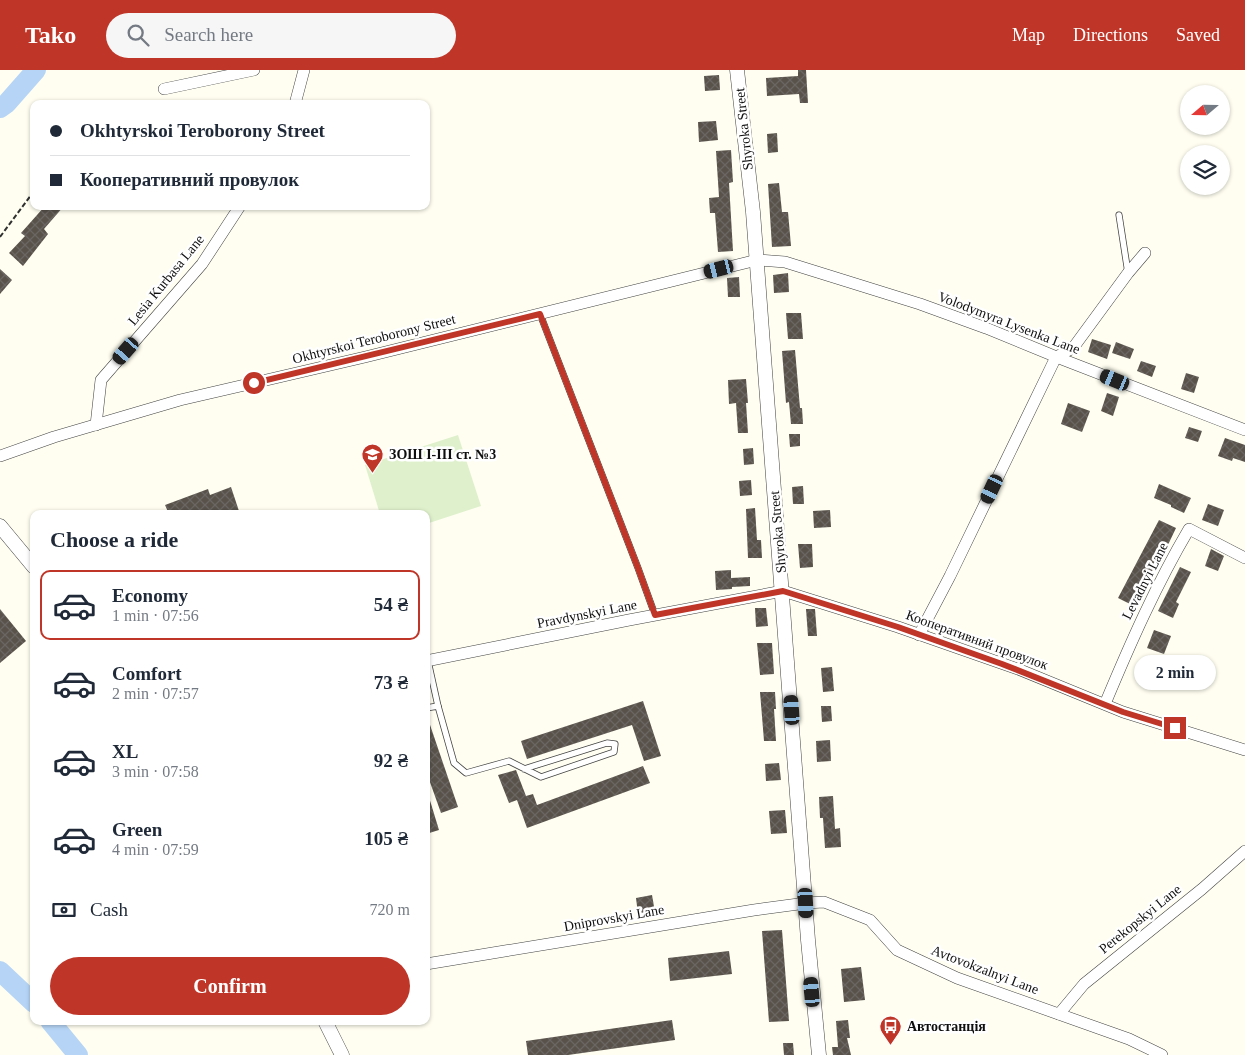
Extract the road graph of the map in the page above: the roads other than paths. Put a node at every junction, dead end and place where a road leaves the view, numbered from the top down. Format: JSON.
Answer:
{"nodes":[{"id":1,"x":254,"y":70,"type":"edge"},
{"id":2,"x":304,"y":70,"type":"edge"},
{"id":3,"x":737,"y":70,"type":"edge"},
{"id":4,"x":164,"y":90,"type":"dead end"},
{"id":5,"x":296,"y":100,"type":"edge"},
{"id":6,"x":237,"y":210,"type":"edge"},
{"id":7,"x":1119,"y":215,"type":"dead end"},
{"id":8,"x":1145,"y":253,"type":"dead end"},
{"id":9,"x":757,"y":260,"type":"junction"},
{"id":10,"x":1128,"y":273,"type":"junction"},
{"id":11,"x":540,"y":314,"type":"junction"},
{"id":12,"x":1056,"y":357,"type":"junction"},
{"id":13,"x":96,"y":425,"type":"junction"},
{"id":14,"x":1245,"y":430,"type":"edge"},
{"id":15,"x":0,"y":456,"type":"edge"},
{"id":16,"x":2,"y":530,"type":"edge"},
{"id":17,"x":1245,"y":558,"type":"edge"},
{"id":18,"x":30,"y":562,"type":"edge"},
{"id":19,"x":783,"y":591,"type":"junction"},
{"id":20,"x":655,"y":615,"type":"junction"},
{"id":21,"x":919,"y":635,"type":"junction"},
{"id":22,"x":430,"y":660,"type":"edge"},
{"id":23,"x":430,"y":673,"type":"edge"},
{"id":24,"x":1105,"y":704,"type":"junction"},
{"id":25,"x":438,"y":706,"type":"junction"},
{"id":26,"x":430,"y":707,"type":"edge"},
{"id":27,"x":1245,"y":750,"type":"edge"},
{"id":28,"x":524,"y":769,"type":"junction"},
{"id":29,"x":1245,"y":851,"type":"edge"},
{"id":30,"x":806,"y":903,"type":"junction"},
{"id":31,"x":430,"y":963,"type":"edge"},
{"id":32,"x":1059,"y":1014,"type":"junction"},
{"id":33,"x":327,"y":1025,"type":"edge"},
{"id":34,"x":342,"y":1055,"type":"edge"},
{"id":35,"x":819,"y":1055,"type":"edge"},
{"id":36,"x":1162,"y":1055,"type":"edge"}],
"edges":[{"from":1,"to":4,"type":"street"},
{"from":2,"to":5,"type":"street"},
{"from":3,"to":9,"type":"street","name":"Shyroka Street"},
{"from":6,"to":13,"type":"street","name":"Lesia Kurbasa Lane"},
{"from":7,"to":10,"type":"lane"},
{"from":8,"to":10,"type":"street"},
{"from":9,"to":11,"type":"street","name":"Okhtyrskoi Teroborony Street"},
{"from":9,"to":12,"type":"street","name":"Volodymyra Lysenka Lane"},
{"from":9,"to":19,"type":"street","name":"Shyroka Street"},
{"from":10,"to":12,"type":"street"},
{"from":11,"to":13,"type":"street","name":"Okhtyrskoi Teroborony Street"},
{"from":11,"to":20,"type":"lane"},
{"from":12,"to":14,"type":"street","name":"Volodymyra Lysenka Lane"},
{"from":12,"to":21,"type":"street"},
{"from":13,"to":15,"type":"street","name":"Okhtyrskoi Teroborony Street"},
{"from":16,"to":18,"type":"street"},
{"from":17,"to":24,"type":"street","name":"Levadnyi Lane"},
{"from":19,"to":20,"type":"street","name":"Pravdynskyi Lane"},
{"from":19,"to":21,"type":"street","name":"Кооперативний провулок"},
{"from":19,"to":30,"type":"street","name":"Shyroka Street"},
{"from":20,"to":22,"type":"street","name":"Pravdynskyi Lane"},
{"from":21,"to":24,"type":"street","name":"Кооперативний провулок"},
{"from":23,"to":25,"type":"lane"},
{"from":24,"to":27,"type":"street","name":"Кооперативний провулок"},
{"from":25,"to":26,"type":"lane"},
{"from":25,"to":28,"type":"lane"},
{"from":28,"to":28,"type":"lane"},
{"from":29,"to":32,"type":"street","name":"Perekopskyi Lane"},
{"from":30,"to":31,"type":"street","name":"Dniprovskyi Lane"},
{"from":30,"to":32,"type":"street","name":"Avtovokzalnyi Lane"},
{"from":30,"to":35,"type":"street","name":"Shyroka Street"},
{"from":32,"to":36,"type":"street","name":"Avtovokzalnyi Lane"},
{"from":33,"to":34,"type":"street"}]}
